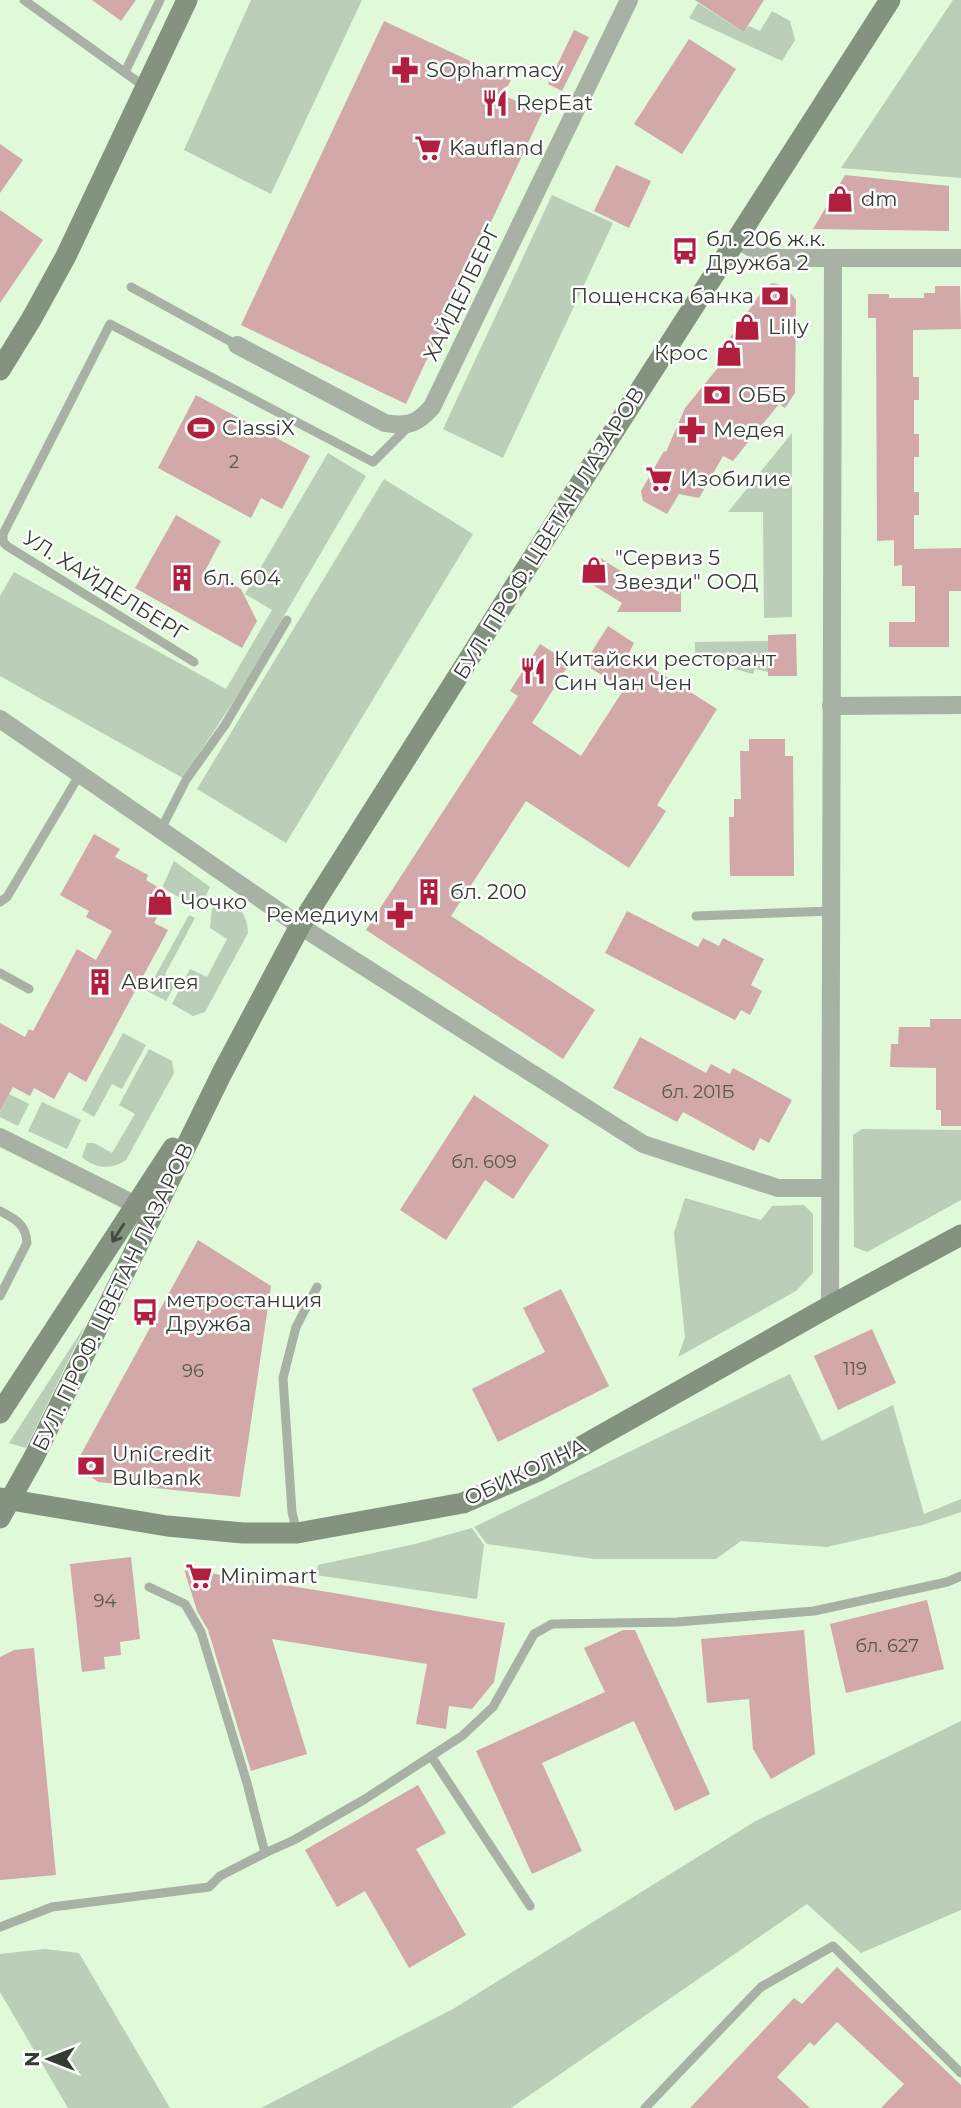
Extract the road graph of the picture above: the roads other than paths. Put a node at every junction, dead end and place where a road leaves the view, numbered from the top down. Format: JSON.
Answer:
{"nodes":[{"id":1,"x":24,"y":0,"type":"edge"},
{"id":2,"x":160,"y":0,"type":"edge"},
{"id":3,"x":187,"y":0,"type":"edge"},
{"id":4,"x":629,"y":0,"type":"edge"},
{"id":5,"x":890,"y":0,"type":"edge"},
{"id":6,"x":125,"y":72,"type":"junction"},
{"id":7,"x":146,"y":87,"type":"junction"},
{"id":8,"x":736,"y":239,"type":"junction"},
{"id":9,"x":833,"y":258,"type":"junction"},
{"id":10,"x":961,"y":258,"type":"edge"},
{"id":11,"x":131,"y":287,"type":"dead end"},
{"id":12,"x":237,"y":345,"type":"joint"},
{"id":13,"x":0,"y":370,"type":"edge"},
{"id":14,"x":410,"y":425,"type":"junction"},
{"id":15,"x":287,"y":620,"type":"dead end"},
{"id":16,"x":194,"y":662,"type":"dead end"},
{"id":17,"x":961,"y":705,"type":"edge"},
{"id":18,"x":831,"y":706,"type":"junction"},
{"id":19,"x":0,"y":719,"type":"edge"},
{"id":20,"x":80,"y":774,"type":"junction"},
{"id":21,"x":161,"y":830,"type":"junction"},
{"id":22,"x":0,"y":902,"type":"edge"},
{"id":23,"x":831,"y":911,"type":"junction"},
{"id":24,"x":696,"y":916,"type":"dead end"},
{"id":25,"x":300,"y":926,"type":"junction"},
{"id":26,"x":0,"y":973,"type":"edge"},
{"id":27,"x":29,"y":989,"type":"dead end"},
{"id":28,"x":222,"y":1073,"type":"junction"},
{"id":29,"x":0,"y":1137,"type":"edge"},
{"id":30,"x":830,"y":1188,"type":"junction"},
{"id":31,"x":136,"y":1205,"type":"junction"},
{"id":32,"x":0,"y":1211,"type":"edge"},
{"id":33,"x":961,"y":1236,"type":"edge"},
{"id":34,"x":317,"y":1287,"type":"dead end"},
{"id":35,"x":0,"y":1296,"type":"edge"},
{"id":36,"x":830,"y":1306,"type":"junction"},
{"id":37,"x":0,"y":1413,"type":"edge"},
{"id":38,"x":6,"y":1499,"type":"edge"},
{"id":39,"x":0,"y":1518,"type":"edge"},
{"id":40,"x":297,"y":1533,"type":"junction"},
{"id":41,"x":961,"y":1576,"type":"edge"},
{"id":42,"x":149,"y":1587,"type":"dead end"},
{"id":43,"x":431,"y":1756,"type":"junction"},
{"id":44,"x":265,"y":1853,"type":"junction"},
{"id":45,"x":530,"y":1906,"type":"dead end"},
{"id":46,"x":0,"y":1927,"type":"edge"},
{"id":47,"x":961,"y":2073,"type":"edge"},
{"id":48,"x":645,"y":2108,"type":"edge"}],
"edges":[{"from":1,"to":6,"type":"lane"},
{"from":2,"to":6,"type":"lane"},
{"from":3,"to":7,"type":"main road"},
{"from":4,"to":14,"type":"street","name":"ХАЙДЕЛБЕРГ"},
{"from":5,"to":8,"type":"main road","name":"БУЛ. ПРОФ. ЦВЕТАН ЛАЗАРОВ"},
{"from":6,"to":7,"type":"lane"},
{"from":7,"to":13,"type":"main road"},
{"from":8,"to":9,"type":"street"},
{"from":8,"to":25,"type":"main road","name":"БУЛ. ПРОФ. ЦВЕТАН ЛАЗАРОВ"},
{"from":9,"to":10,"type":"street"},
{"from":9,"to":18,"type":"street"},
{"from":11,"to":12,"type":"lane"},
{"from":12,"to":14,"type":"street"},
{"from":14,"to":16,"type":"lane","name":"УЛ. ХАЙДЕЛБЕРГ"},
{"from":15,"to":21,"type":"lane"},
{"from":17,"to":18,"type":"street"},
{"from":18,"to":23,"type":"street"},
{"from":19,"to":20,"type":"street"},
{"from":20,"to":21,"type":"street"},
{"from":20,"to":22,"type":"lane"},
{"from":21,"to":25,"type":"street"},
{"from":23,"to":24,"type":"lane"},
{"from":23,"to":30,"type":"street"},
{"from":25,"to":28,"type":"main road","name":"БУЛ. ПРОФ. ЦВЕТАН ЛАЗАРОВ"},
{"from":25,"to":30,"type":"street"},
{"from":26,"to":27,"type":"lane"},
{"from":28,"to":31,"type":"main road","name":"БУЛ. ПРОФ. ЦВЕТАН ЛАЗАРОВ"},
{"from":28,"to":38,"type":"main road","name":"БУЛ. ПРОФ. ЦВЕТАН ЛАЗАРОВ"},
{"from":29,"to":31,"type":"street"},
{"from":30,"to":36,"type":"street"},
{"from":31,"to":37,"type":"main road","name":"БУЛ. ПРОФ. ЦВЕТАН ЛАЗАРОВ","one_way":true},
{"from":32,"to":35,"type":"lane"},
{"from":33,"to":36,"type":"main road","name":"ОБИКОЛНА"},
{"from":34,"to":40,"type":"lane"},
{"from":36,"to":40,"type":"main road","name":"ОБИКОЛНА"},
{"from":38,"to":39,"type":"main road","name":"БУЛ. ПРОФ. ЦВЕТАН ЛАЗАРОВ"},
{"from":38,"to":40,"type":"main road","name":"ОБИКОЛНА"},
{"from":41,"to":43,"type":"lane"},
{"from":42,"to":44,"type":"lane"},
{"from":43,"to":44,"type":"lane"},
{"from":43,"to":45,"type":"lane"},
{"from":44,"to":46,"type":"lane"},
{"from":47,"to":48,"type":"lane"}]}
